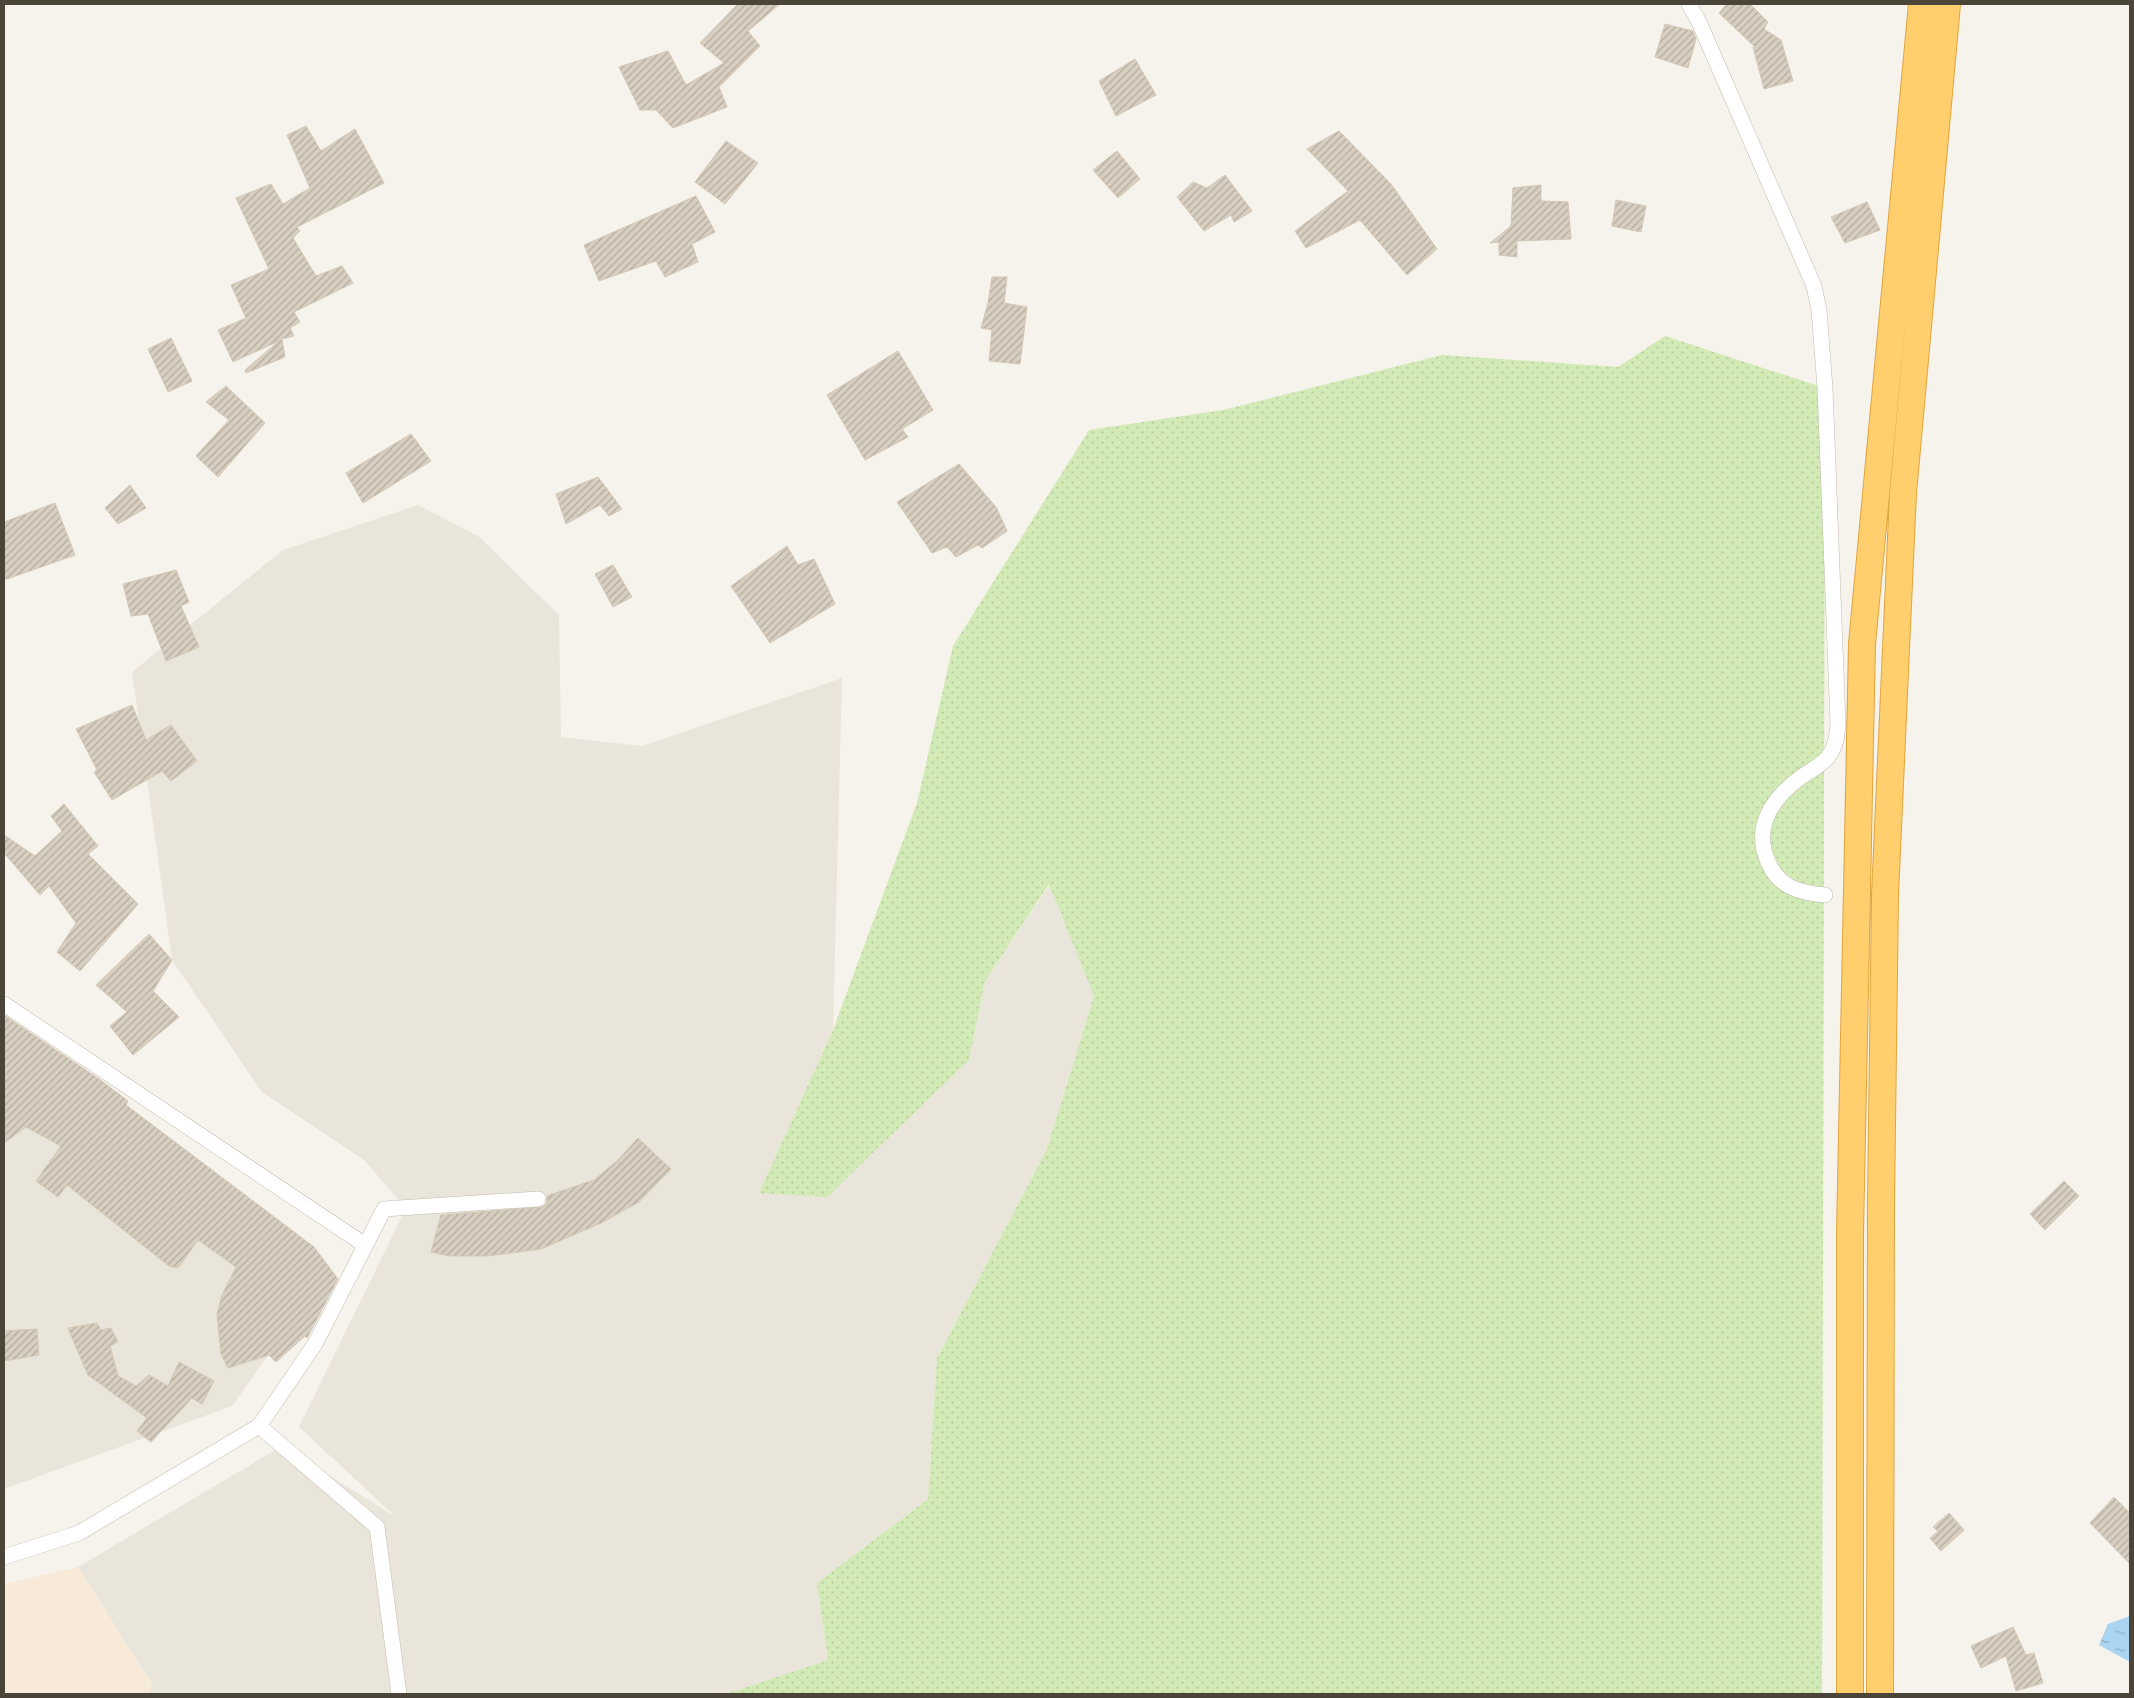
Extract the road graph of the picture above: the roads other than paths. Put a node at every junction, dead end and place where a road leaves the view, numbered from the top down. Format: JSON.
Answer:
{"nodes":[{"id":1,"x":1689,"y":4,"type":"edge"},
{"id":2,"x":1922,"y":4,"type":"edge"},
{"id":3,"x":1947,"y":4,"type":"edge"},
{"id":4,"x":1826,"y":895,"type":"dead end"},
{"id":5,"x":4,"y":1004,"type":"edge"},
{"id":6,"x":538,"y":1199,"type":"dead end"},
{"id":7,"x":365,"y":1246,"type":"junction"},
{"id":8,"x":258,"y":1426,"type":"junction"},
{"id":9,"x":4,"y":1557,"type":"edge"},
{"id":10,"x":399,"y":1694,"type":"edge"},
{"id":11,"x":1850,"y":1694,"type":"edge"},
{"id":12,"x":1880,"y":1694,"type":"edge"}],
"edges":[{"from":1,"to":4,"type":"street"},
{"from":2,"to":11,"type":"highway"},
{"from":3,"to":12,"type":"highway"},
{"from":5,"to":7,"type":"street"},
{"from":6,"to":7,"type":"street"},
{"from":7,"to":8,"type":"street"},
{"from":8,"to":9,"type":"street"},
{"from":8,"to":10,"type":"street"}]}
